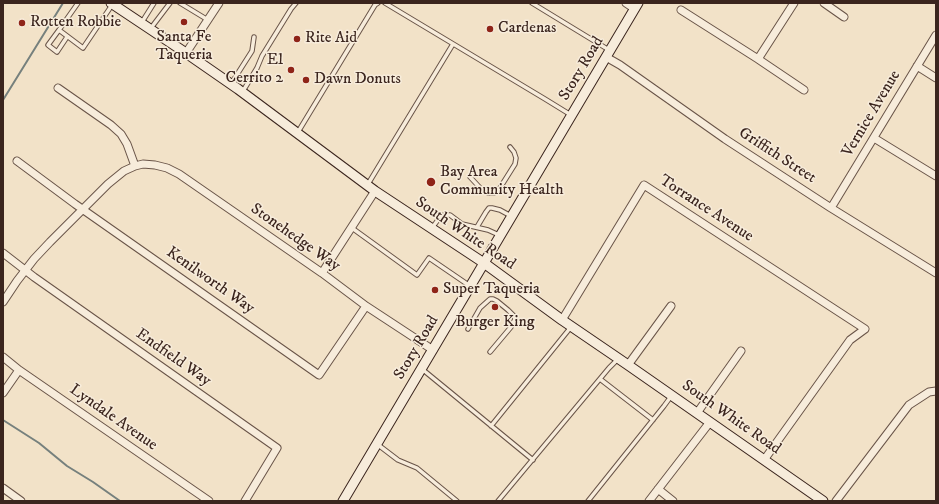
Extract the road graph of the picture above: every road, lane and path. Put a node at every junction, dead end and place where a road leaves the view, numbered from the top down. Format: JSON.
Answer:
{"nodes":[{"id":1,"x":78,"y":3,"type":"edge"},
{"id":2,"x":112,"y":3,"type":"edge"},
{"id":3,"x":154,"y":3,"type":"edge"},
{"id":4,"x":170,"y":3,"type":"edge"},
{"id":5,"x":180,"y":3,"type":"edge"},
{"id":6,"x":296,"y":3,"type":"edge"},
{"id":7,"x":378,"y":3,"type":"edge"},
{"id":8,"x":385,"y":3,"type":"edge"},
{"id":9,"x":532,"y":3,"type":"edge"},
{"id":10,"x":626,"y":3,"type":"edge"},
{"id":11,"x":794,"y":3,"type":"edge"},
{"id":12,"x":824,"y":3,"type":"edge"},
{"id":13,"x":215,"y":5,"type":"edge"},
{"id":14,"x":637,"y":6,"type":"edge"},
{"id":15,"x":681,"y":10,"type":"dead end"},
{"id":16,"x":844,"y":17,"type":"dead end"},
{"id":17,"x":208,"y":20,"type":"junction"},
{"id":18,"x":142,"y":23,"type":"junction"},
{"id":19,"x":150,"y":29,"type":"junction"},
{"id":20,"x":58,"y":30,"type":"junction"},
{"id":21,"x":936,"y":35,"type":"edge"},
{"id":22,"x":67,"y":37,"type":"junction"},
{"id":23,"x":254,"y":37,"type":"dead end"},
{"id":24,"x":453,"y":44,"type":"junction"},
{"id":25,"x":186,"y":53,"type":"junction"},
{"id":26,"x":608,"y":54,"type":"junction"},
{"id":27,"x":758,"y":59,"type":"junction"},
{"id":28,"x":917,"y":66,"type":"junction"},
{"id":29,"x":936,"y":78,"type":"edge"},
{"id":30,"x":231,"y":84,"type":"junction"},
{"id":31,"x":58,"y":88,"type":"dead end"},
{"id":32,"x":804,"y":90,"type":"dead end"},
{"id":33,"x":242,"y":92,"type":"junction"},
{"id":34,"x":572,"y":115,"type":"junction"},
{"id":35,"x":298,"y":133,"type":"junction"},
{"id":36,"x":874,"y":138,"type":"junction"},
{"id":37,"x":510,"y":147,"type":"dead end"},
{"id":38,"x":17,"y":161,"type":"dead end"},
{"id":39,"x":135,"y":166,"type":"junction"},
{"id":40,"x":936,"y":176,"type":"edge"},
{"id":41,"x":470,"y":177,"type":"dead end"},
{"id":42,"x":371,"y":188,"type":"junction"},
{"id":43,"x":832,"y":208,"type":"junction"},
{"id":44,"x":83,"y":210,"type":"junction"},
{"id":45,"x":511,"y":216,"type":"junction"},
{"id":46,"x":352,"y":228,"type":"junction"},
{"id":47,"x":432,"y":228,"type":"junction"},
{"id":48,"x":477,"y":228,"type":"junction"},
{"id":49,"x":500,"y":235,"type":"junction"},
{"id":50,"x":3,"y":253,"type":"edge"},
{"id":51,"x":484,"y":263,"type":"junction"},
{"id":52,"x":25,"y":271,"type":"junction"},
{"id":53,"x":322,"y":273,"type":"junction"},
{"id":54,"x":936,"y":273,"type":"edge"},
{"id":55,"x":470,"y":286,"type":"junction"},
{"id":56,"x":3,"y":302,"type":"edge"},
{"id":57,"x":366,"y":306,"type":"junction"},
{"id":58,"x":671,"y":306,"type":"dead end"},
{"id":59,"x":562,"y":320,"type":"junction"},
{"id":60,"x":572,"y":326,"type":"junction"},
{"id":61,"x":468,"y":329,"type":"dead end"},
{"id":62,"x":433,"y":350,"type":"junction"},
{"id":63,"x":741,"y":351,"type":"dead end"},
{"id":64,"x":490,"y":352,"type":"dead end"},
{"id":65,"x":3,"y":357,"type":"edge"},
{"id":66,"x":619,"y":359,"type":"junction"},
{"id":67,"x":628,"y":365,"type":"junction"},
{"id":68,"x":422,"y":369,"type":"junction"},
{"id":69,"x":19,"y":370,"type":"junction"},
{"id":70,"x":600,"y":379,"type":"junction"},
{"id":71,"x":936,"y":391,"type":"edge"},
{"id":72,"x":3,"y":393,"type":"edge"},
{"id":73,"x":672,"y":395,"type":"junction"},
{"id":74,"x":697,"y":413,"type":"junction"},
{"id":75,"x":653,"y":420,"type":"junction"},
{"id":76,"x":710,"y":422,"type":"junction"},
{"id":77,"x":491,"y":426,"type":"junction"},
{"id":78,"x":377,"y":444,"type":"junction"},
{"id":79,"x":533,"y":460,"type":"junction"},
{"id":80,"x":764,"y":460,"type":"junction"},
{"id":81,"x":3,"y":488,"type":"edge"},
{"id":82,"x":658,"y":489,"type":"junction"},
{"id":83,"x":21,"y":501,"type":"edge"},
{"id":84,"x":209,"y":501,"type":"edge"},
{"id":85,"x":245,"y":501,"type":"edge"},
{"id":86,"x":343,"y":501,"type":"edge"},
{"id":87,"x":457,"y":501,"type":"edge"},
{"id":88,"x":498,"y":501,"type":"edge"},
{"id":89,"x":588,"y":501,"type":"edge"},
{"id":90,"x":648,"y":501,"type":"edge"},
{"id":91,"x":673,"y":501,"type":"edge"},
{"id":92,"x":823,"y":501,"type":"edge"},
{"id":93,"x":836,"y":501,"type":"edge"}],
"edges":[{"from":1,"to":20,"type":"lane"},
{"from":2,"to":18,"type":"main road","name":"South White Road"},
{"from":2,"to":22,"type":"lane"},
{"from":3,"to":18,"type":"lane"},
{"from":4,"to":19,"type":"lane"},
{"from":5,"to":17,"type":"lane"},
{"from":6,"to":33,"type":"lane"},
{"from":7,"to":35,"type":"lane"},
{"from":8,"to":24,"type":"lane"},
{"from":9,"to":26,"type":"lane"},
{"from":10,"to":14,"type":"street"},
{"from":11,"to":27,"type":"street"},
{"from":12,"to":16,"type":"street"},
{"from":13,"to":17,"type":"street"},
{"from":14,"to":26,"type":"main road","name":"Story Road"},
{"from":15,"to":27,"type":"street"},
{"from":17,"to":25,"type":"street"},
{"from":18,"to":19,"type":"main road","name":"South White Road"},
{"from":19,"to":25,"type":"main road","name":"South White Road"},
{"from":20,"to":22,"type":"lane"},
{"from":20,"to":22,"type":"lane"},
{"from":21,"to":28,"type":"street","name":"Vernice Avenue"},
{"from":23,"to":30,"type":"lane"},
{"from":24,"to":34,"type":"lane"},
{"from":24,"to":42,"type":"lane"},
{"from":25,"to":30,"type":"main road","name":"South White Road"},
{"from":26,"to":34,"type":"main road","name":"Story Road"},
{"from":26,"to":43,"type":"street","name":"Griffith Street"},
{"from":27,"to":32,"type":"street"},
{"from":28,"to":29,"type":"street"},
{"from":28,"to":36,"type":"street","name":"Vernice Avenue"},
{"from":30,"to":33,"type":"main road","name":"South White Road"},
{"from":31,"to":39,"type":"street"},
{"from":33,"to":35,"type":"main road","name":"South White Road"},
{"from":34,"to":45,"type":"main road","name":"Story Road"},
{"from":35,"to":42,"type":"main road","name":"South White Road"},
{"from":36,"to":40,"type":"street"},
{"from":36,"to":43,"type":"street","name":"Vernice Avenue"},
{"from":37,"to":41,"type":"lane"},
{"from":38,"to":44,"type":"street","name":"Kenilworth Way"},
{"from":39,"to":44,"type":"street"},
{"from":39,"to":53,"type":"street","name":"Stonehedge Way"},
{"from":42,"to":46,"type":"street"},
{"from":42,"to":47,"type":"main road","name":"South White Road"},
{"from":43,"to":54,"type":"street","name":"Griffith Street"},
{"from":44,"to":52,"type":"street"},
{"from":44,"to":57,"type":"street","name":"Kenilworth Way"},
{"from":45,"to":48,"type":"lane"},
{"from":45,"to":49,"type":"main road","name":"Story Road"},
{"from":46,"to":53,"type":"street"},
{"from":46,"to":55,"type":"lane"},
{"from":47,"to":48,"type":"lane"},
{"from":47,"to":51,"type":"main road","name":"South White Road"},
{"from":48,"to":49,"type":"lane"},
{"from":49,"to":51,"type":"main road","name":"Story Road"},
{"from":50,"to":52,"type":"street","name":"Endfield Way"},
{"from":51,"to":55,"type":"main road","name":"Story Road"},
{"from":51,"to":59,"type":"main road","name":"South White Road"},
{"from":52,"to":56,"type":"street"},
{"from":52,"to":85,"type":"street","name":"Endfield Way"},
{"from":53,"to":57,"type":"street","name":"Stonehedge Way"},
{"from":55,"to":62,"type":"main road","name":"Story Road"},
{"from":57,"to":62,"type":"street","name":"Stonehedge Way"},
{"from":58,"to":67,"type":"street"},
{"from":59,"to":60,"type":"main road","name":"South White Road"},
{"from":59,"to":80,"type":"street","name":"Torrance Avenue"},
{"from":60,"to":66,"type":"main road","name":"South White Road"},
{"from":60,"to":77,"type":"lane"},
{"from":61,"to":64,"type":"lane"},
{"from":62,"to":68,"type":"main road","name":"Story Road"},
{"from":63,"to":74,"type":"street"},
{"from":65,"to":69,"type":"street","name":"Lyndale Avenue"},
{"from":66,"to":67,"type":"main road","name":"South White Road"},
{"from":66,"to":70,"type":"lane"},
{"from":67,"to":73,"type":"main road","name":"South White Road"},
{"from":68,"to":77,"type":"lane"},
{"from":68,"to":78,"type":"main road","name":"Story Road"},
{"from":69,"to":72,"type":"street"},
{"from":69,"to":84,"type":"street","name":"Lyndale Avenue"},
{"from":70,"to":75,"type":"lane"},
{"from":70,"to":79,"type":"lane"},
{"from":71,"to":93,"type":"street"},
{"from":73,"to":74,"type":"main road","name":"South White Road"},
{"from":73,"to":75,"type":"lane"},
{"from":74,"to":76,"type":"main road","name":"South White Road"},
{"from":75,"to":89,"type":"lane"},
{"from":76,"to":80,"type":"main road","name":"South White Road"},
{"from":76,"to":82,"type":"street"},
{"from":77,"to":79,"type":"lane"},
{"from":78,"to":86,"type":"main road","name":"Story Road"},
{"from":78,"to":87,"type":"lane"},
{"from":79,"to":88,"type":"lane"},
{"from":80,"to":92,"type":"main road","name":"South White Road"},
{"from":81,"to":83,"type":"street"},
{"from":82,"to":90,"type":"street"},
{"from":82,"to":91,"type":"street"}]}
